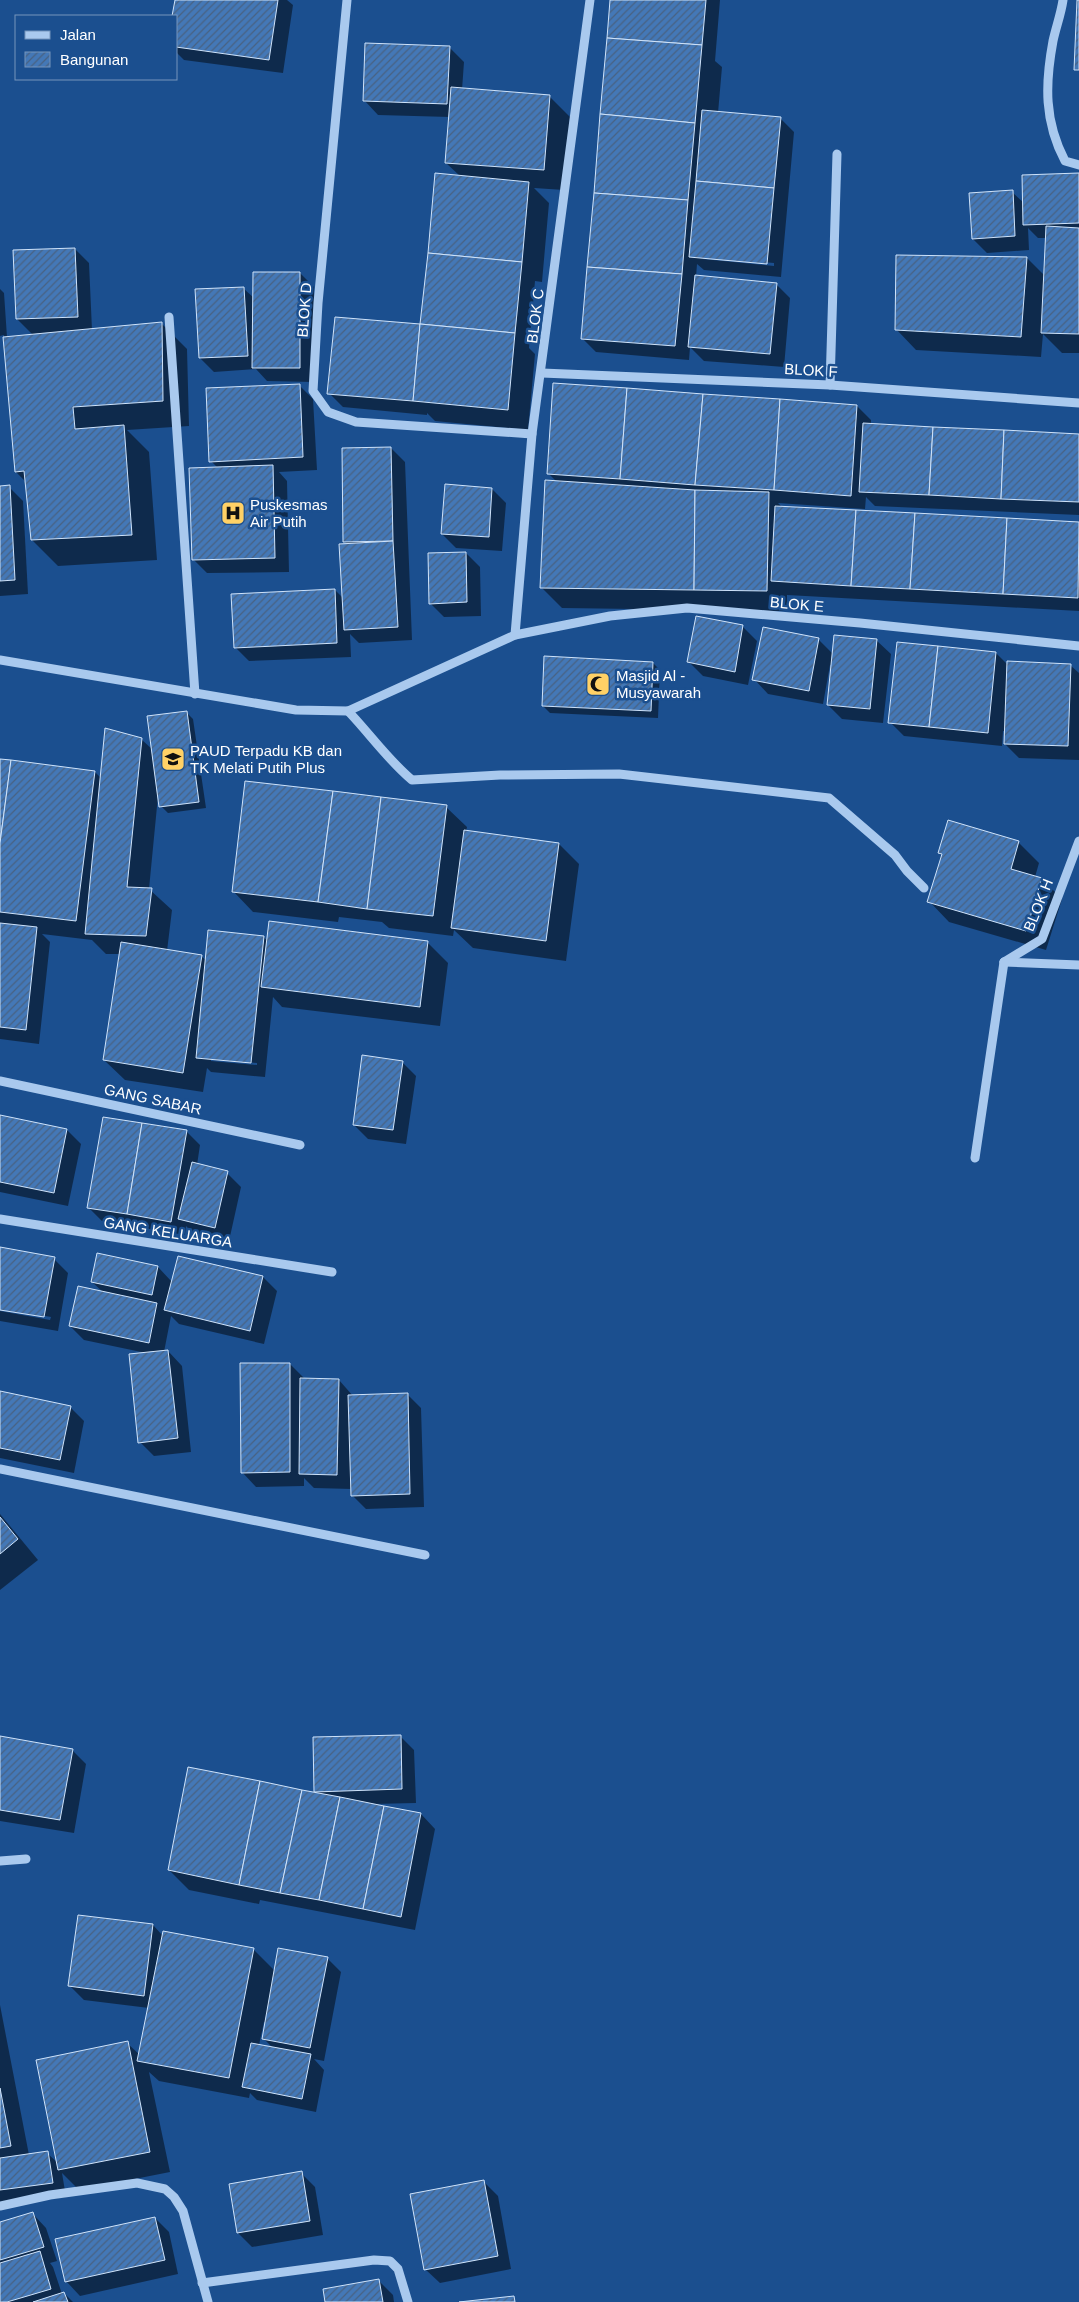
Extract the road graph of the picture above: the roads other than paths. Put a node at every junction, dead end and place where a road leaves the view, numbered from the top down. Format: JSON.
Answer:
{"nodes":[{"id":1,"x":347,"y":0,"type":"edge"},
{"id":2,"x":590,"y":0,"type":"edge"},
{"id":3,"x":1064,"y":0,"type":"edge"},
{"id":4,"x":837,"y":154,"type":"dead end"},
{"id":5,"x":1079,"y":165,"type":"edge"},
{"id":6,"x":169,"y":317,"type":"dead end"},
{"id":7,"x":542,"y":373,"type":"junction"},
{"id":8,"x":830,"y":384,"type":"junction"},
{"id":9,"x":1079,"y":402,"type":"edge"},
{"id":10,"x":532,"y":434,"type":"junction"},
{"id":11,"x":515,"y":635,"type":"junction"},
{"id":12,"x":1079,"y":646,"type":"edge"},
{"id":13,"x":0,"y":660,"type":"edge"},
{"id":14,"x":195,"y":694,"type":"junction"},
{"id":15,"x":348,"y":711,"type":"junction"},
{"id":16,"x":1079,"y":842,"type":"edge"},
{"id":17,"x":924,"y":888,"type":"dead end"},
{"id":18,"x":1004,"y":962,"type":"junction"},
{"id":19,"x":1079,"y":965,"type":"edge"},
{"id":20,"x":0,"y":1081,"type":"edge"},
{"id":21,"x":300,"y":1144,"type":"dead end"},
{"id":22,"x":975,"y":1158,"type":"dead end"},
{"id":23,"x":0,"y":1219,"type":"edge"},
{"id":24,"x":332,"y":1272,"type":"dead end"},
{"id":25,"x":0,"y":1469,"type":"edge"},
{"id":26,"x":425,"y":1555,"type":"dead end"},
{"id":27,"x":26,"y":1860,"type":"dead end"},
{"id":28,"x":0,"y":1861,"type":"edge"},
{"id":29,"x":0,"y":2206,"type":"edge"},
{"id":30,"x":202,"y":2284,"type":"junction"},
{"id":31,"x":208,"y":2302,"type":"edge"},
{"id":32,"x":408,"y":2302,"type":"edge"}],
"edges":[{"from":1,"to":10,"type":"street","name":"BLOK D"},
{"from":2,"to":7,"type":"street","name":"BLOK C"},
{"from":3,"to":5,"type":"street"},
{"from":4,"to":8,"type":"street"},
{"from":6,"to":14,"type":"street"},
{"from":7,"to":8,"type":"street","name":"BLOK F"},
{"from":7,"to":10,"type":"street","name":"BLOK C"},
{"from":8,"to":9,"type":"street","name":"BLOK F"},
{"from":10,"to":11,"type":"street","name":"BLOK C"},
{"from":11,"to":12,"type":"street","name":"BLOK E"},
{"from":11,"to":15,"type":"street","name":"BLOK E"},
{"from":13,"to":14,"type":"street"},
{"from":14,"to":15,"type":"street"},
{"from":15,"to":17,"type":"street"},
{"from":16,"to":18,"type":"street","name":"BLOK H"},
{"from":18,"to":19,"type":"street"},
{"from":18,"to":22,"type":"street"},
{"from":20,"to":21,"type":"street","name":"GANG SABAR"},
{"from":23,"to":24,"type":"street","name":"GANG KELUARGA"},
{"from":25,"to":26,"type":"street"},
{"from":27,"to":28,"type":"street"},
{"from":29,"to":30,"type":"street"},
{"from":30,"to":31,"type":"street"},
{"from":30,"to":32,"type":"street"}]}
